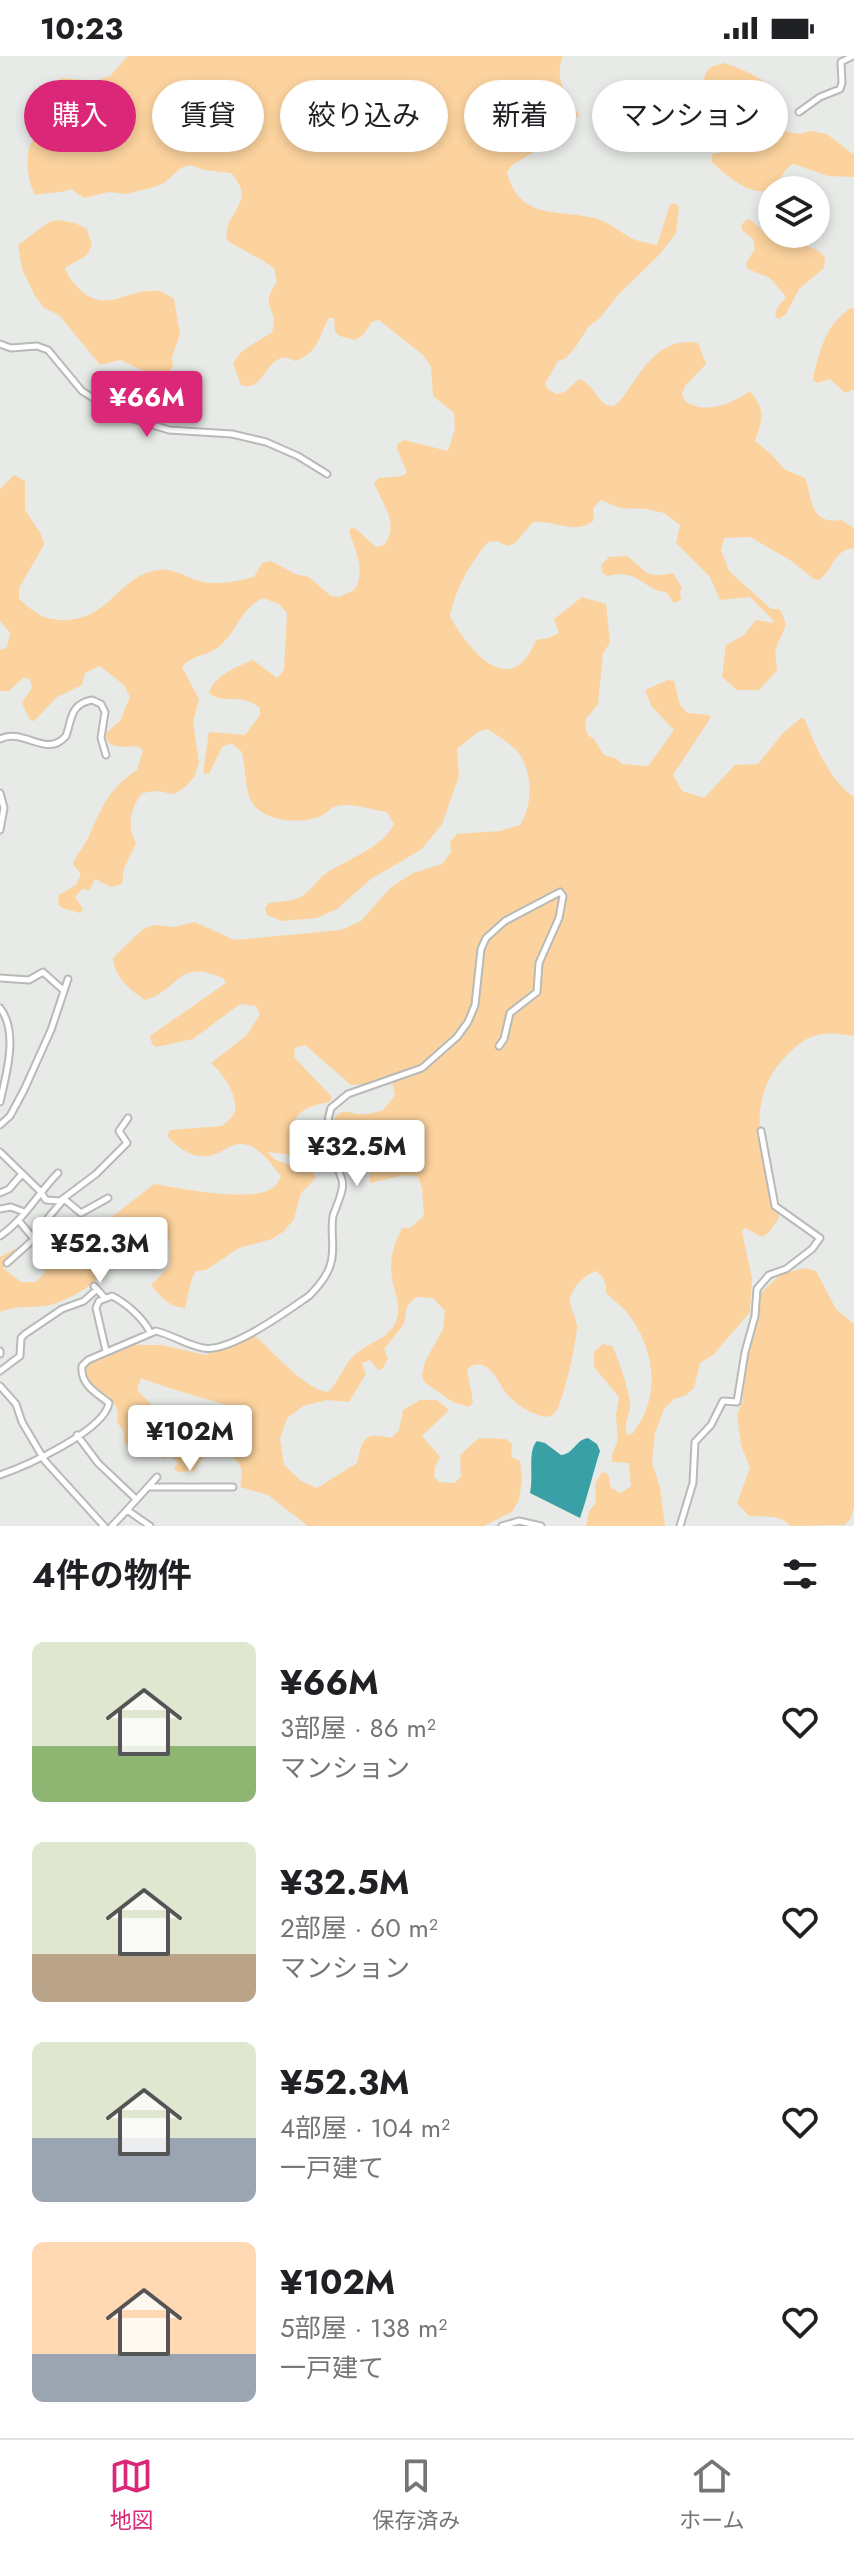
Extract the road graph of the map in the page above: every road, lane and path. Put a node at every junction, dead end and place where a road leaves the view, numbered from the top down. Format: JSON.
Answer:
{"nodes":[{"id":1,"x":853,"y":56,"type":"edge"},
{"id":2,"x":799,"y":112,"type":"dead end"},
{"id":3,"x":0,"y":344,"type":"edge"},
{"id":4,"x":327,"y":474,"type":"dead end"},
{"id":5,"x":0,"y":739,"type":"edge"},
{"id":6,"x":106,"y":755,"type":"dead end"},
{"id":7,"x":0,"y":793,"type":"edge"},
{"id":8,"x":0,"y":830,"type":"edge"},
{"id":9,"x":0,"y":978,"type":"edge"},
{"id":10,"x":68,"y":979,"type":"dead end"},
{"id":11,"x":63,"y":990,"type":"junction"},
{"id":12,"x":0,"y":1008,"type":"edge"},
{"id":13,"x":499,"y":1046,"type":"dead end"},
{"id":14,"x":0,"y":1102,"type":"edge"},
{"id":15,"x":128,"y":1118,"type":"dead end"},
{"id":16,"x":0,"y":1125,"type":"edge"},
{"id":17,"x":761,"y":1131,"type":"dead end"},
{"id":18,"x":0,"y":1152,"type":"edge"},
{"id":19,"x":58,"y":1173,"type":"dead end"},
{"id":20,"x":22,"y":1174,"type":"junction"},
{"id":21,"x":40,"y":1191,"type":"junction"},
{"id":22,"x":0,"y":1193,"type":"edge"},
{"id":23,"x":108,"y":1198,"type":"dead end"},
{"id":24,"x":64,"y":1199,"type":"junction"},
{"id":25,"x":0,"y":1209,"type":"edge"},
{"id":26,"x":24,"y":1212,"type":"junction"},
{"id":27,"x":48,"y":1218,"type":"dead end"},
{"id":28,"x":19,"y":1221,"type":"junction"},
{"id":29,"x":0,"y":1236,"type":"edge"},
{"id":30,"x":7,"y":1263,"type":"dead end"},
{"id":31,"x":105,"y":1298,"type":"junction"},
{"id":32,"x":150,"y":1332,"type":"junction"},
{"id":33,"x":106,"y":1351,"type":"junction"},
{"id":34,"x":0,"y":1371,"type":"edge"},
{"id":35,"x":0,"y":1386,"type":"edge"},
{"id":36,"x":77,"y":1435,"type":"junction"},
{"id":37,"x":44,"y":1458,"type":"junction"},
{"id":38,"x":0,"y":1475,"type":"edge"},
{"id":39,"x":157,"y":1477,"type":"dead end"},
{"id":40,"x":148,"y":1487,"type":"junction"},
{"id":41,"x":233,"y":1487,"type":"dead end"},
{"id":42,"x":136,"y":1499,"type":"junction"},
{"id":43,"x":127,"y":1510,"type":"junction"},
{"id":44,"x":104,"y":1526,"type":"edge"},
{"id":45,"x":112,"y":1526,"type":"edge"},
{"id":46,"x":150,"y":1526,"type":"edge"},
{"id":47,"x":502,"y":1526,"type":"edge"},
{"id":48,"x":541,"y":1526,"type":"edge"},
{"id":49,"x":680,"y":1526,"type":"edge"}],
"edges":[{"from":1,"to":2,"type":"street"},
{"from":3,"to":4,"type":"street"},
{"from":5,"to":6,"type":"street"},
{"from":7,"to":8,"type":"street"},
{"from":9,"to":11,"type":"street"},
{"from":10,"to":11,"type":"street"},
{"from":11,"to":16,"type":"street"},
{"from":12,"to":14,"type":"street"},
{"from":13,"to":32,"type":"street"},
{"from":15,"to":24,"type":"street"},
{"from":17,"to":49,"type":"street"},
{"from":18,"to":20,"type":"street"},
{"from":19,"to":21,"type":"street"},
{"from":20,"to":21,"type":"street"},
{"from":20,"to":22,"type":"street"},
{"from":21,"to":24,"type":"street"},
{"from":21,"to":26,"type":"street"},
{"from":23,"to":24,"type":"street"},
{"from":24,"to":27,"type":"street"},
{"from":25,"to":26,"type":"street"},
{"from":26,"to":28,"type":"street"},
{"from":28,"to":29,"type":"street"},
{"from":28,"to":30,"type":"street"},
{"from":31,"to":32,"type":"street"},
{"from":31,"to":33,"type":"street"},
{"from":31,"to":34,"type":"street"},
{"from":32,"to":33,"type":"street"},
{"from":33,"to":36,"type":"street"},
{"from":35,"to":37,"type":"street"},
{"from":36,"to":37,"type":"street"},
{"from":36,"to":42,"type":"street"},
{"from":37,"to":38,"type":"street"},
{"from":37,"to":44,"type":"street"},
{"from":39,"to":40,"type":"street"},
{"from":40,"to":41,"type":"street"},
{"from":40,"to":42,"type":"street"},
{"from":42,"to":43,"type":"street"},
{"from":43,"to":45,"type":"street"},
{"from":43,"to":46,"type":"street"},
{"from":47,"to":48,"type":"street"}]}
